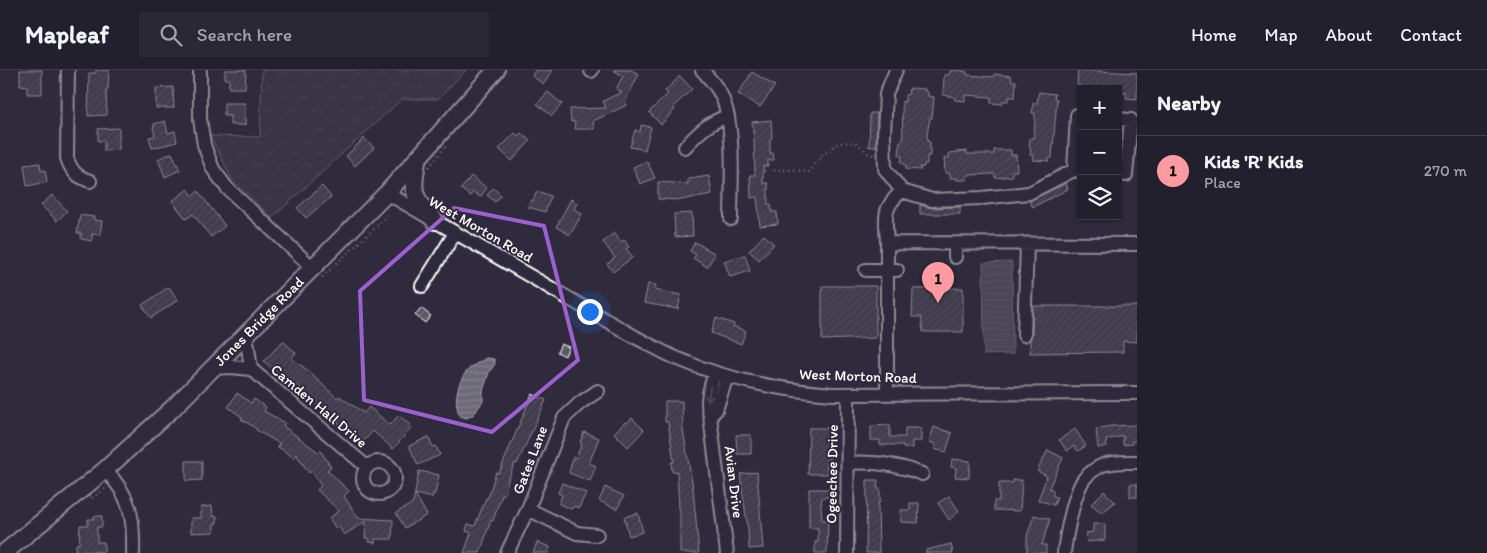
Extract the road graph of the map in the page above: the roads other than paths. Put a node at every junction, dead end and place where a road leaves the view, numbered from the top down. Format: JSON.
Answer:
{"nodes":[{"id":1,"x":68,"y":70,"type":"edge"},
{"id":2,"x":200,"y":70,"type":"edge"},
{"id":3,"x":496,"y":70,"type":"edge"},
{"id":4,"x":702,"y":70,"type":"edge"},
{"id":5,"x":896,"y":70,"type":"edge"},
{"id":6,"x":728,"y":116,"type":"junction"},
{"id":7,"x":1122,"y":119,"type":"edge"},
{"id":8,"x":1124,"y":145,"type":"edge"},
{"id":9,"x":685,"y":147,"type":"dead end"},
{"id":10,"x":423,"y":164,"type":"junction"},
{"id":11,"x":1077,"y":171,"type":"edge"},
{"id":12,"x":1122,"y":174,"type":"edge"},
{"id":13,"x":90,"y":181,"type":"dead end"},
{"id":14,"x":902,"y":191,"type":"junction"},
{"id":15,"x":387,"y":193,"type":"junction"},
{"id":16,"x":731,"y":219,"type":"dead end"},
{"id":17,"x":435,"y":221,"type":"junction"},
{"id":18,"x":455,"y":233,"type":"junction"},
{"id":19,"x":886,"y":243,"type":"junction"},
{"id":20,"x":955,"y":244,"type":"junction"},
{"id":21,"x":1026,"y":244,"type":"junction"},
{"id":22,"x":1137,"y":244,"type":"edge"},
{"id":23,"x":955,"y":257,"type":"dead end"},
{"id":24,"x":312,"y":268,"type":"junction"},
{"id":25,"x":866,"y":270,"type":"dead end"},
{"id":26,"x":892,"y":270,"type":"junction"},
{"id":27,"x":422,"y":286,"type":"dead end"},
{"id":28,"x":246,"y":334,"type":"junction"},
{"id":29,"x":1024,"y":335,"type":"dead end"},
{"id":30,"x":213,"y":368,"type":"junction"},
{"id":31,"x":251,"y":369,"type":"junction"},
{"id":32,"x":721,"y":375,"type":"junction"},
{"id":33,"x":598,"y":391,"type":"dead end"},
{"id":34,"x":1137,"y":393,"type":"edge"},
{"id":35,"x":848,"y":394,"type":"junction"},
{"id":36,"x":887,"y":394,"type":"junction"},
{"id":37,"x":848,"y":462,"type":"junction"},
{"id":38,"x":1137,"y":462,"type":"edge"},
{"id":39,"x":367,"y":467,"type":"dead end"},
{"id":40,"x":105,"y":470,"type":"junction"},
{"id":41,"x":922,"y":474,"type":"dead end"},
{"id":42,"x":528,"y":509,"type":"junction"},
{"id":43,"x":597,"y":536,"type":"dead end"},
{"id":44,"x":4,"y":553,"type":"edge"},
{"id":45,"x":133,"y":553,"type":"edge"},
{"id":46,"x":507,"y":553,"type":"edge"},
{"id":47,"x":727,"y":553,"type":"edge"},
{"id":48,"x":847,"y":553,"type":"edge"},
{"id":49,"x":1064,"y":553,"type":"edge"}],
"edges":[{"from":1,"to":13,"type":"street"},
{"from":2,"to":24,"type":"street"},
{"from":3,"to":10,"type":"main road","name":"Jones Bridge Road"},
{"from":4,"to":6,"type":"street"},
{"from":5,"to":14,"type":"street"},
{"from":6,"to":9,"type":"street"},
{"from":6,"to":16,"type":"street"},
{"from":7,"to":8,"type":"street"},
{"from":8,"to":12,"type":"street"},
{"from":10,"to":15,"type":"main road","name":"Jones Bridge Road"},
{"from":10,"to":17,"type":"main road"},
{"from":11,"to":14,"type":"street"},
{"from":14,"to":19,"type":"street"},
{"from":15,"to":17,"type":"street","name":"West Morton Road"},
{"from":15,"to":24,"type":"main road","name":"Jones Bridge Road"},
{"from":17,"to":18,"type":"street","name":"West Morton Road"},
{"from":18,"to":27,"type":"street"},
{"from":18,"to":32,"type":"street","name":"West Morton Road"},
{"from":19,"to":20,"type":"street"},
{"from":19,"to":26,"type":"street"},
{"from":20,"to":21,"type":"street"},
{"from":20,"to":23,"type":"street"},
{"from":21,"to":22,"type":"street"},
{"from":21,"to":29,"type":"street"},
{"from":24,"to":28,"type":"main road","name":"Jones Bridge Road"},
{"from":25,"to":26,"type":"street"},
{"from":26,"to":36,"type":"street"},
{"from":28,"to":30,"type":"main road","name":"Jones Bridge Road"},
{"from":28,"to":31,"type":"street","name":"Camden Hall Drive"},
{"from":30,"to":31,"type":"street","name":"Camden Hall Drive"},
{"from":30,"to":40,"type":"main road","name":"Jones Bridge Road"},
{"from":31,"to":39,"type":"street","name":"Camden Hall Drive"},
{"from":32,"to":35,"type":"street","name":"West Morton Road"},
{"from":32,"to":47,"type":"street","name":"Avian Drive"},
{"from":33,"to":42,"type":"street","name":"Gates Lane"},
{"from":34,"to":36,"type":"street","name":"West Morton Road"},
{"from":35,"to":36,"type":"street","name":"West Morton Road"},
{"from":35,"to":37,"type":"street","name":"Ogeechee Drive"},
{"from":37,"to":41,"type":"street"},
{"from":37,"to":48,"type":"street","name":"Ogeechee Drive"},
{"from":38,"to":49,"type":"street"},
{"from":40,"to":44,"type":"main road","name":"Jones Bridge Road"},
{"from":40,"to":45,"type":"street"},
{"from":42,"to":43,"type":"street"},
{"from":42,"to":46,"type":"street","name":"Gates Lane"}]}
